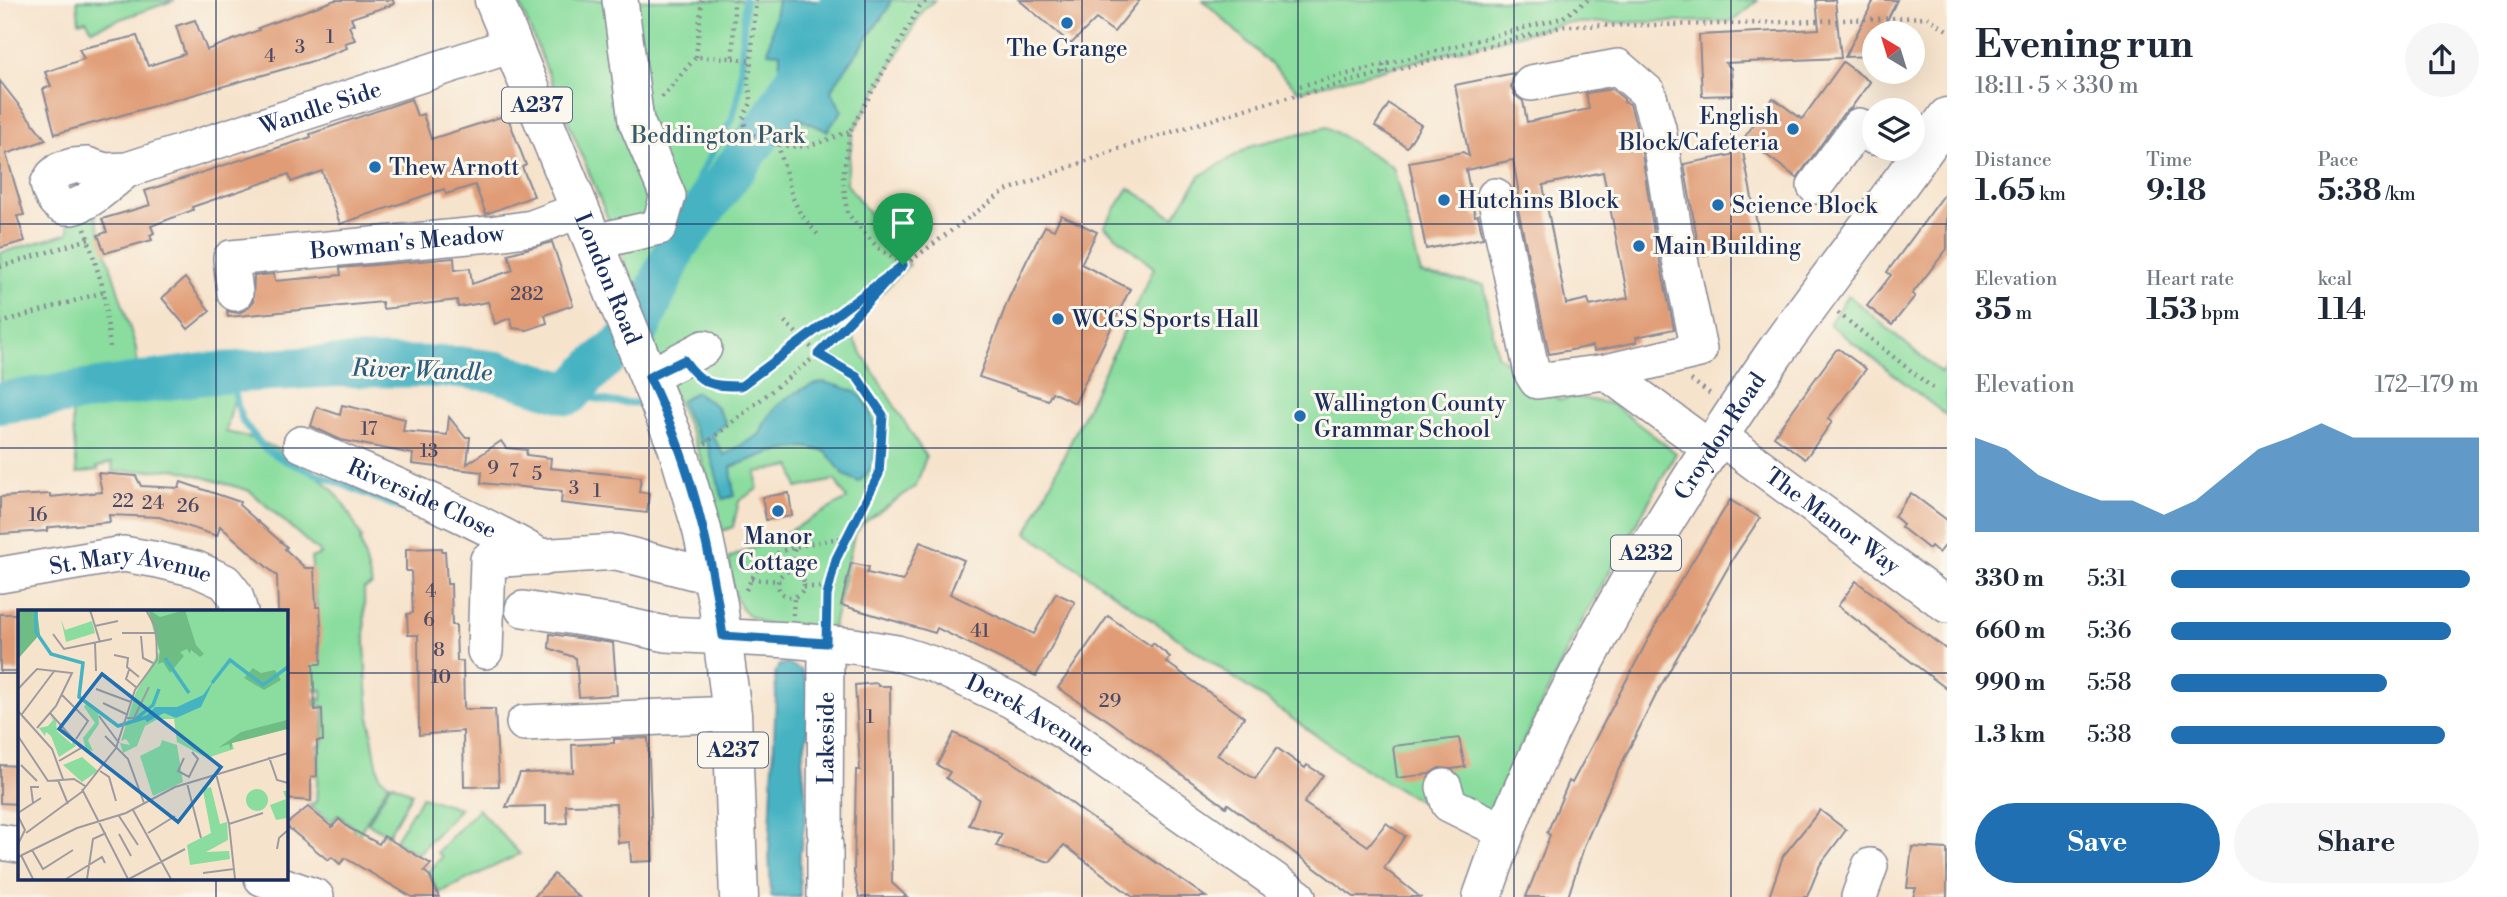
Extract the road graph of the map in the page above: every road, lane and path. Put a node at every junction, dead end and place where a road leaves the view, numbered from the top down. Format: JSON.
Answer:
{"nodes":[{"id":1,"x":494,"y":0,"type":"edge"},
{"id":2,"x":620,"y":0,"type":"edge"},
{"id":3,"x":702,"y":0,"type":"edge"},
{"id":4,"x":734,"y":0,"type":"edge"},
{"id":5,"x":756,"y":0,"type":"edge"},
{"id":6,"x":928,"y":0,"type":"edge"},
{"id":7,"x":1588,"y":0,"type":"edge"},
{"id":8,"x":1947,"y":30,"type":"edge"},
{"id":9,"x":512,"y":45,"type":"junction"},
{"id":10,"x":696,"y":57,"type":"junction"},
{"id":11,"x":734,"y":58,"type":"junction"},
{"id":12,"x":750,"y":61,"type":"junction"},
{"id":13,"x":1383,"y":65,"type":"junction"},
{"id":14,"x":1384,"y":74,"type":"junction"},
{"id":15,"x":1531,"y":83,"type":"dead end"},
{"id":16,"x":1300,"y":86,"type":"dead end"},
{"id":17,"x":1947,"y":117,"type":"edge"},
{"id":18,"x":636,"y":121,"type":"junction"},
{"id":19,"x":850,"y":131,"type":"junction"},
{"id":20,"x":1862,"y":132,"type":"edge"},
{"id":21,"x":1925,"y":137,"type":"edge"},
{"id":22,"x":778,"y":144,"type":"junction"},
{"id":23,"x":1900,"y":161,"type":"edge"},
{"id":24,"x":1815,"y":186,"type":"dead end"},
{"id":25,"x":1495,"y":196,"type":"dead end"},
{"id":26,"x":75,"y":207,"type":"joint"},
{"id":27,"x":580,"y":210,"type":"junction"},
{"id":28,"x":818,"y":235,"type":"dead end"},
{"id":29,"x":89,"y":239,"type":"junction"},
{"id":30,"x":594,"y":247,"type":"junction"},
{"id":31,"x":903,"y":265,"type":"junction"},
{"id":32,"x":0,"y":267,"type":"edge"},
{"id":33,"x":104,"y":292,"type":"junction"},
{"id":34,"x":235,"y":293,"type":"dead end"},
{"id":35,"x":1815,"y":296,"type":"junction"},
{"id":36,"x":781,"y":318,"type":"dead end"},
{"id":37,"x":0,"y":323,"type":"edge"},
{"id":38,"x":803,"y":340,"type":"junction"},
{"id":39,"x":110,"y":348,"type":"dead end"},
{"id":40,"x":694,"y":354,"type":"joint"},
{"id":41,"x":818,"y":354,"type":"junction"},
{"id":42,"x":1606,"y":372,"type":"junction"},
{"id":43,"x":1934,"y":389,"type":"dead end"},
{"id":44,"x":655,"y":390,"type":"junction"},
{"id":45,"x":706,"y":443,"type":"dead end"},
{"id":46,"x":1715,"y":443,"type":"junction"},
{"id":47,"x":301,"y":444,"type":"dead end"},
{"id":48,"x":847,"y":537,"type":"junction"},
{"id":49,"x":794,"y":546,"type":"junction"},
{"id":50,"x":543,"y":558,"type":"junction"},
{"id":51,"x":712,"y":570,"type":"junction"},
{"id":52,"x":794,"y":572,"type":"junction"},
{"id":53,"x":0,"y":575,"type":"edge"},
{"id":54,"x":751,"y":579,"type":"junction"},
{"id":55,"x":780,"y":581,"type":"junction"},
{"id":56,"x":804,"y":587,"type":"junction"},
{"id":57,"x":829,"y":587,"type":"junction"},
{"id":58,"x":745,"y":592,"type":"dead end"},
{"id":59,"x":1947,"y":605,"type":"edge"},
{"id":60,"x":523,"y":609,"type":"dead end"},
{"id":61,"x":240,"y":610,"type":"edge"},
{"id":62,"x":723,"y":636,"type":"junction"},
{"id":63,"x":816,"y":642,"type":"junction"},
{"id":64,"x":485,"y":651,"type":"dead end"},
{"id":65,"x":732,"y":714,"type":"junction"},
{"id":66,"x":536,"y":730,"type":"dead end"},
{"id":67,"x":1444,"y":787,"type":"dead end"},
{"id":68,"x":1505,"y":832,"type":"junction"},
{"id":69,"x":0,"y":842,"type":"edge"},
{"id":70,"x":18,"y":845,"type":"edge"},
{"id":71,"x":268,"y":880,"type":"edge"},
{"id":72,"x":316,"y":897,"type":"edge"},
{"id":73,"x":739,"y":897,"type":"edge"},
{"id":74,"x":825,"y":897,"type":"edge"},
{"id":75,"x":1298,"y":897,"type":"edge"},
{"id":76,"x":1482,"y":897,"type":"edge"}],
"edges":[{"from":1,"to":9,"type":"main road","name":"London Road","number":"A237"},
{"from":2,"to":18,"type":"street"},
{"from":3,"to":10,"type":"path"},
{"from":4,"to":11,"type":"path"},
{"from":5,"to":12,"type":"path"},
{"from":6,"to":19,"type":"path"},
{"from":7,"to":13,"type":"path"},
{"from":8,"to":14,"type":"path"},
{"from":9,"to":26,"type":"street","name":"Wandle Side"},
{"from":9,"to":27,"type":"main road","name":"London Road","number":"A237"},
{"from":10,"to":11,"type":"path"},
{"from":10,"to":18,"type":"path"},
{"from":11,"to":12,"type":"path"},
{"from":12,"to":22,"type":"path"},
{"from":13,"to":14,"type":"path"},
{"from":13,"to":16,"type":"path"},
{"from":14,"to":31,"type":"path"},
{"from":15,"to":42,"type":"street"},
{"from":17,"to":21,"type":"main road","name":"Croydon Road","number":"A232"},
{"from":18,"to":30,"type":"street"},
{"from":19,"to":22,"type":"path"},
{"from":19,"to":31,"type":"path"},
{"from":20,"to":24,"type":"street"},
{"from":22,"to":28,"type":"path"},
{"from":23,"to":35,"type":"main road","name":"Croydon Road","number":"A232"},
{"from":25,"to":42,"type":"street"},
{"from":26,"to":29,"type":"path"},
{"from":27,"to":30,"type":"main road","name":"London Road","number":"A237"},
{"from":27,"to":34,"type":"street","name":"Bowman's Meadow"},
{"from":29,"to":32,"type":"path"},
{"from":29,"to":33,"type":"path"},
{"from":30,"to":44,"type":"main road","name":"London Road","number":"A237"},
{"from":31,"to":38,"type":"path"},
{"from":31,"to":41,"type":"path"},
{"from":33,"to":37,"type":"path"},
{"from":33,"to":39,"type":"path"},
{"from":35,"to":43,"type":"path"},
{"from":35,"to":46,"type":"main road","name":"Croydon Road","number":"A232"},
{"from":36,"to":38,"type":"path"},
{"from":38,"to":40,"type":"path"},
{"from":38,"to":41,"type":"path"},
{"from":40,"to":44,"type":"street"},
{"from":41,"to":45,"type":"path"},
{"from":41,"to":48,"type":"path"},
{"from":42,"to":46,"type":"street","name":"The Manor Way"},
{"from":44,"to":51,"type":"main road","name":"London Road","number":"A237"},
{"from":46,"to":59,"type":"street","name":"The Manor Way"},
{"from":46,"to":68,"type":"main road","name":"Croydon Road","number":"A232"},
{"from":47,"to":50,"type":"street","name":"Riverside Close"},
{"from":48,"to":49,"type":"path"},
{"from":48,"to":57,"type":"path"},
{"from":49,"to":52,"type":"path"},
{"from":49,"to":54,"type":"path"},
{"from":50,"to":51,"type":"street","name":"Riverside Close"},
{"from":50,"to":64,"type":"street","name":"Riverside Close"},
{"from":51,"to":62,"type":"main road","name":"London Road","number":"A237"},
{"from":52,"to":55,"type":"path"},
{"from":52,"to":56,"type":"path"},
{"from":53,"to":61,"type":"street","name":"St. Mary Avenue"},
{"from":54,"to":55,"type":"path"},
{"from":54,"to":58,"type":"path"},
{"from":55,"to":56,"type":"path"},
{"from":56,"to":57,"type":"path"},
{"from":57,"to":63,"type":"path"},
{"from":60,"to":62,"type":"street","name":"Derek Avenue"},
{"from":62,"to":63,"type":"street","name":"Derek Avenue"},
{"from":62,"to":65,"type":"main road","name":"London Road","number":"A237"},
{"from":63,"to":74,"type":"street","name":"Lakeside"},
{"from":63,"to":75,"type":"street","name":"Derek Avenue"},
{"from":65,"to":66,"type":"street"},
{"from":65,"to":73,"type":"main road","name":"London Road","number":"A237"},
{"from":67,"to":68,"type":"street"},
{"from":68,"to":76,"type":"main road","name":"Croydon Road","number":"A232"},
{"from":69,"to":70,"type":"street"},
{"from":71,"to":72,"type":"street"}]}
